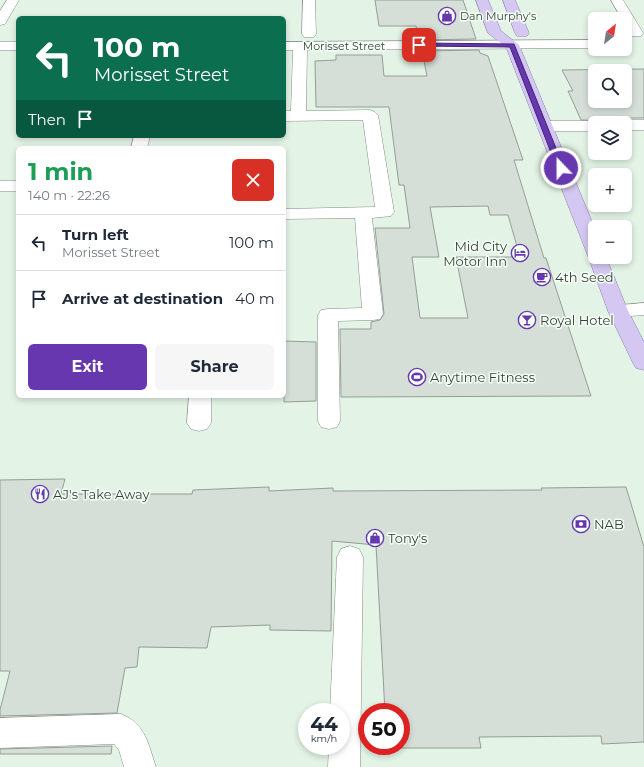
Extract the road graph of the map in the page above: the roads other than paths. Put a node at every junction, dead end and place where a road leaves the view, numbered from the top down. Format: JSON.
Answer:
{"nodes":[{"id":1,"x":12,"y":0,"type":"edge"},
{"id":2,"x":309,"y":0,"type":"edge"},
{"id":3,"x":482,"y":0,"type":"edge"},
{"id":4,"x":509,"y":0,"type":"edge"},
{"id":5,"x":617,"y":0,"type":"edge"},
{"id":6,"x":0,"y":21,"type":"edge"},
{"id":7,"x":494,"y":33,"type":"junction"},
{"id":8,"x":522,"y":33,"type":"junction"},
{"id":9,"x":588,"y":33,"type":"edge"},
{"id":10,"x":286,"y":34,"type":"edge"},
{"id":11,"x":309,"y":34,"type":"junction"},
{"id":12,"x":16,"y":36,"type":"edge"},
{"id":13,"x":636,"y":37,"type":"edge"},
{"id":14,"x":0,"y":40,"type":"edge"},
{"id":15,"x":588,"y":44,"type":"edge"},
{"id":16,"x":16,"y":45,"type":"edge"},
{"id":17,"x":512,"y":45,"type":"junction"},
{"id":18,"x":286,"y":46,"type":"edge"},
{"id":19,"x":300,"y":46,"type":"junction"},
{"id":20,"x":291,"y":115,"type":"edge"},
{"id":21,"x":632,"y":125,"type":"edge"},
{"id":22,"x":644,"y":125,"type":"edge"},
{"id":23,"x":544,"y":126,"type":"junction"},
{"id":24,"x":588,"y":126,"type":"edge"},
{"id":25,"x":0,"y":186,"type":"edge"},
{"id":26,"x":16,"y":186,"type":"edge"},
{"id":27,"x":363,"y":212,"type":"junction"},
{"id":28,"x":286,"y":214,"type":"edge"},
{"id":29,"x":588,"y":235,"type":"edge"},
{"id":30,"x":600,"y":264,"type":"edge"},
{"id":31,"x":644,"y":310,"type":"edge"},
{"id":32,"x":618,"y":311,"type":"junction"},
{"id":33,"x":644,"y":363,"type":"edge"},
{"id":34,"x":200,"y":398,"type":"edge"},
{"id":35,"x":329,"y":421,"type":"dead end"},
{"id":36,"x":200,"y":423,"type":"dead end"},
{"id":37,"x":350,"y":557,"type":"dead end"},
{"id":38,"x":0,"y":732,"type":"edge"},
{"id":39,"x":140,"y":767,"type":"edge"},
{"id":40,"x":344,"y":767,"type":"edge"}],
"edges":[{"from":1,"to":6,"type":"street"},
{"from":2,"to":11,"type":"street"},
{"from":3,"to":7,"type":"main road"},
{"from":4,"to":8,"type":"main road"},
{"from":5,"to":13,"type":"street"},
{"from":7,"to":8,"type":"main road","name":"Morisset Street"},
{"from":7,"to":11,"type":"street","name":"Morisset Street"},
{"from":7,"to":17,"type":"main road"},
{"from":8,"to":9,"type":"street","name":"Morisset Street"},
{"from":8,"to":17,"type":"main road"},
{"from":10,"to":11,"type":"street","name":"Morisset Street"},
{"from":12,"to":14,"type":"street"},
{"from":14,"to":16,"type":"street"},
{"from":15,"to":17,"type":"street","name":"Morisset Street"},
{"from":17,"to":19,"type":"street","name":"Morisset Street"},
{"from":17,"to":23,"type":"main road"},
{"from":18,"to":19,"type":"street","name":"Morisset Street"},
{"from":19,"to":20,"type":"street"},
{"from":20,"to":27,"type":"street"},
{"from":21,"to":22,"type":"street"},
{"from":23,"to":24,"type":"street"},
{"from":23,"to":29,"type":"main road"},
{"from":25,"to":26,"type":"street"},
{"from":27,"to":28,"type":"street"},
{"from":27,"to":35,"type":"street"},
{"from":30,"to":32,"type":"main road"},
{"from":31,"to":32,"type":"street"},
{"from":32,"to":33,"type":"main road"},
{"from":34,"to":36,"type":"street"},
{"from":37,"to":40,"type":"street"},
{"from":38,"to":39,"type":"street"}]}
